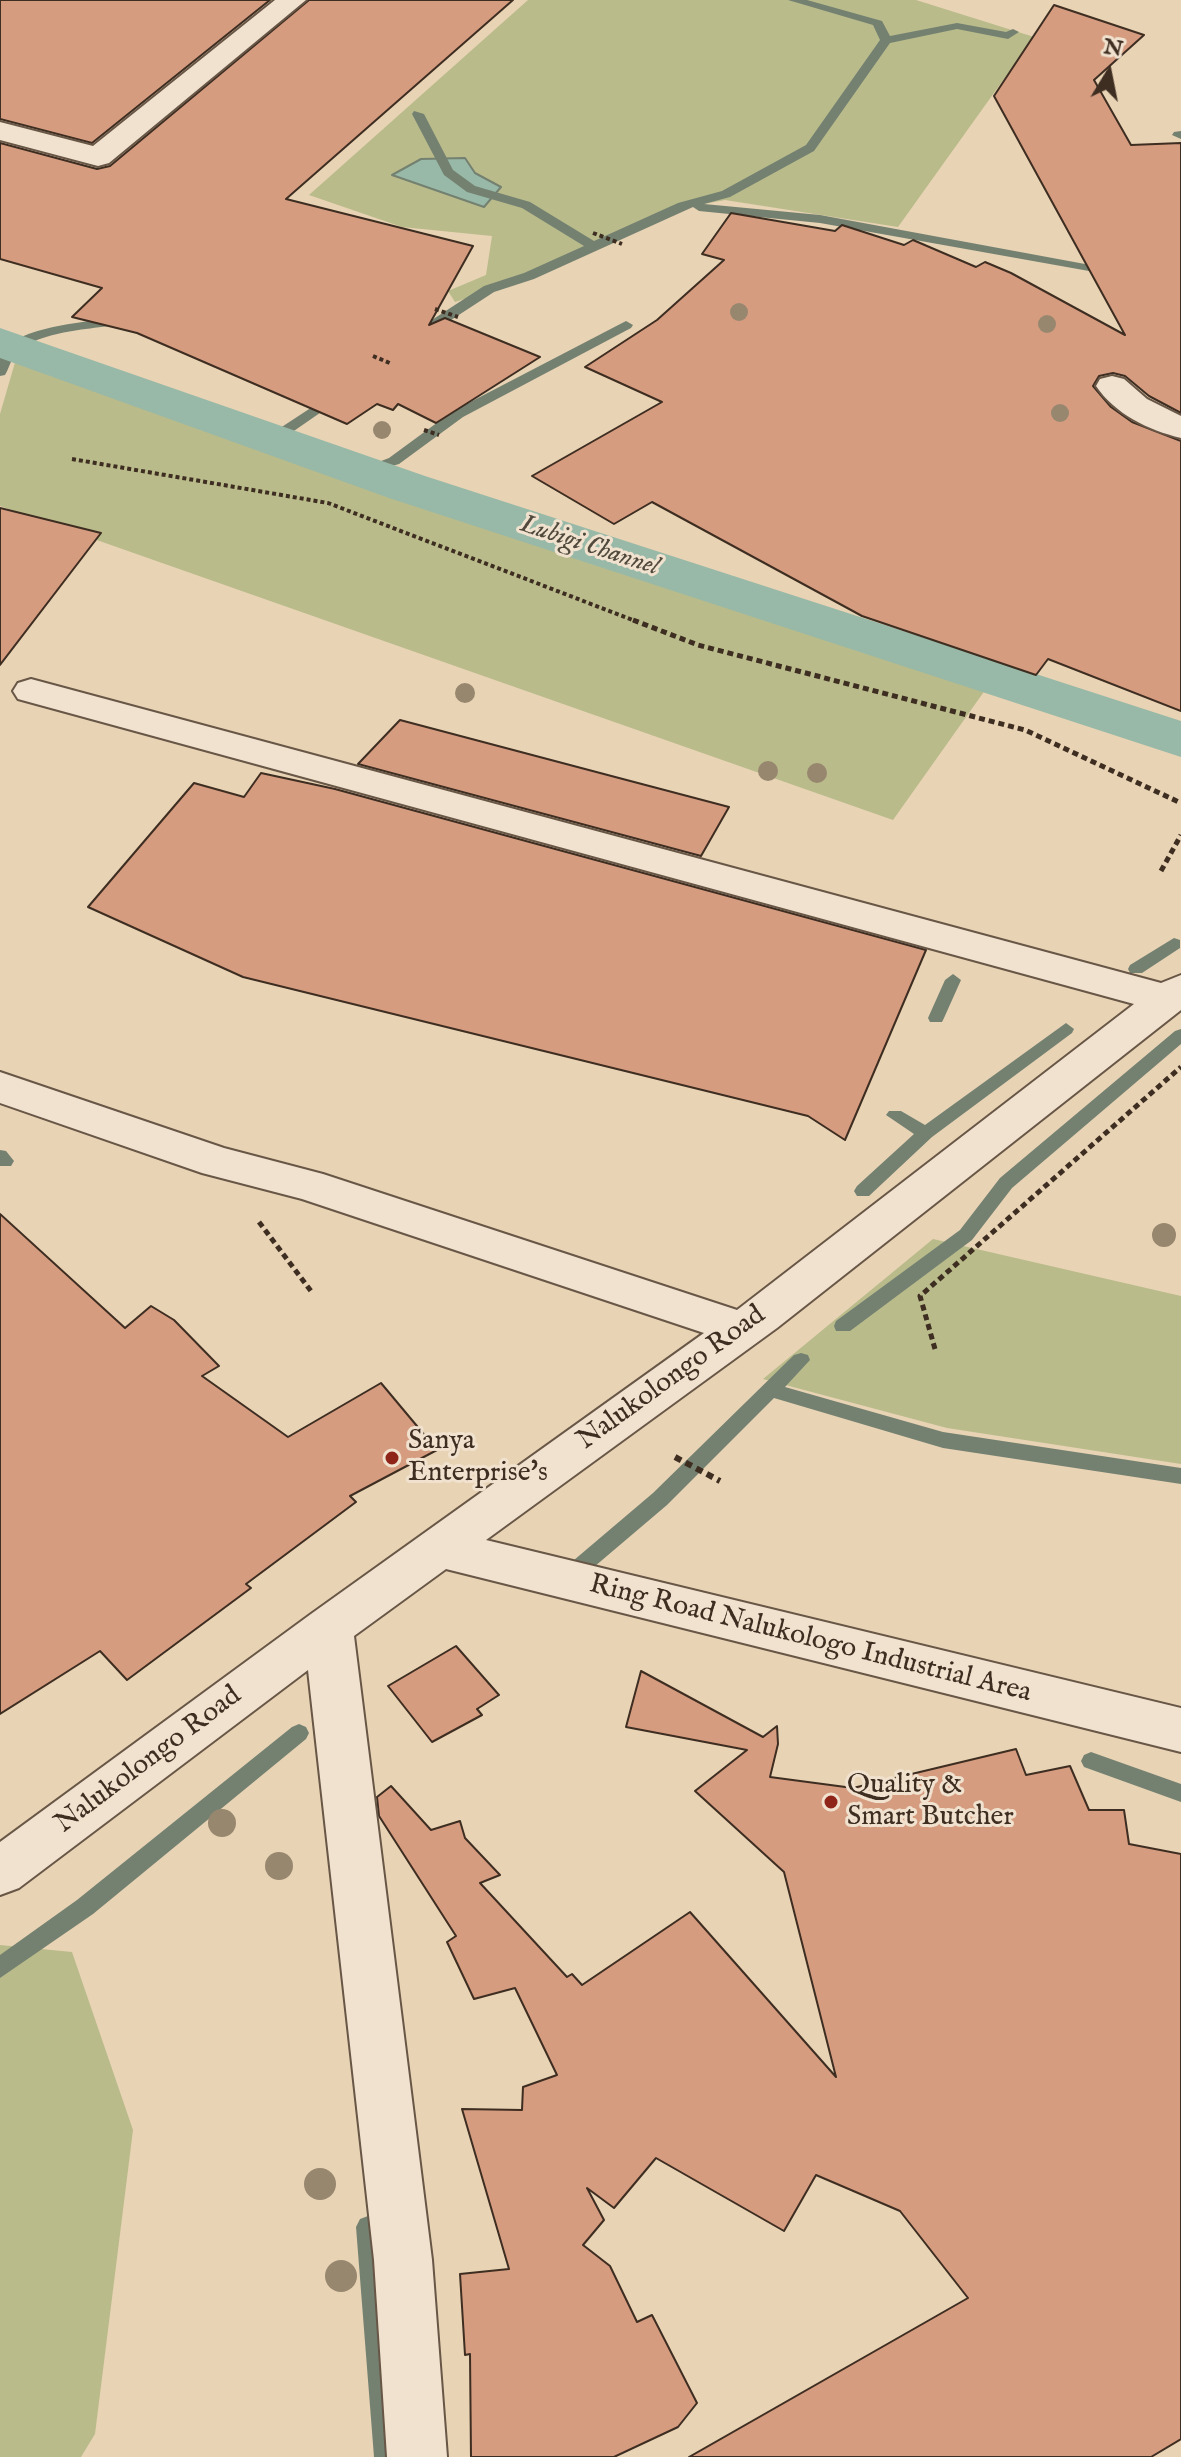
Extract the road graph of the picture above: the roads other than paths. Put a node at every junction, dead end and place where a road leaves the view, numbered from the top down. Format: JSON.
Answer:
{"nodes":[{"id":1,"x":292,"y":0,"type":"edge"},
{"id":2,"x":0,"y":131,"type":"edge"},
{"id":3,"x":1112,"y":386,"type":"dead end"},
{"id":4,"x":1181,"y":428,"type":"edge"},
{"id":5,"x":31,"y":691,"type":"dead end"},
{"id":6,"x":1174,"y":994,"type":"edge"},
{"id":7,"x":0,"y":1087,"type":"edge"},
{"id":8,"x":743,"y":1329,"type":"junction"},
{"id":9,"x":439,"y":1548,"type":"junction"},
{"id":10,"x":328,"y":1628,"type":"junction"},
{"id":11,"x":1181,"y":1730,"type":"edge"},
{"id":12,"x":0,"y":1872,"type":"edge"},
{"id":13,"x":417,"y":2457,"type":"edge"}],
"edges":[{"from":1,"to":2,"type":"street"},
{"from":3,"to":4,"type":"street"},
{"from":5,"to":6,"type":"street"},
{"from":6,"to":8,"type":"street","name":"Nalukolongo Road"},
{"from":7,"to":8,"type":"street"},
{"from":8,"to":9,"type":"street","name":"Nalukolongo Road"},
{"from":9,"to":10,"type":"street","name":"Nalukolongo Road"},
{"from":9,"to":11,"type":"street","name":"Ring Road Nalukologo Industrial Area"},
{"from":10,"to":12,"type":"street","name":"Nalukolongo Road"},
{"from":10,"to":13,"type":"street"}]}
